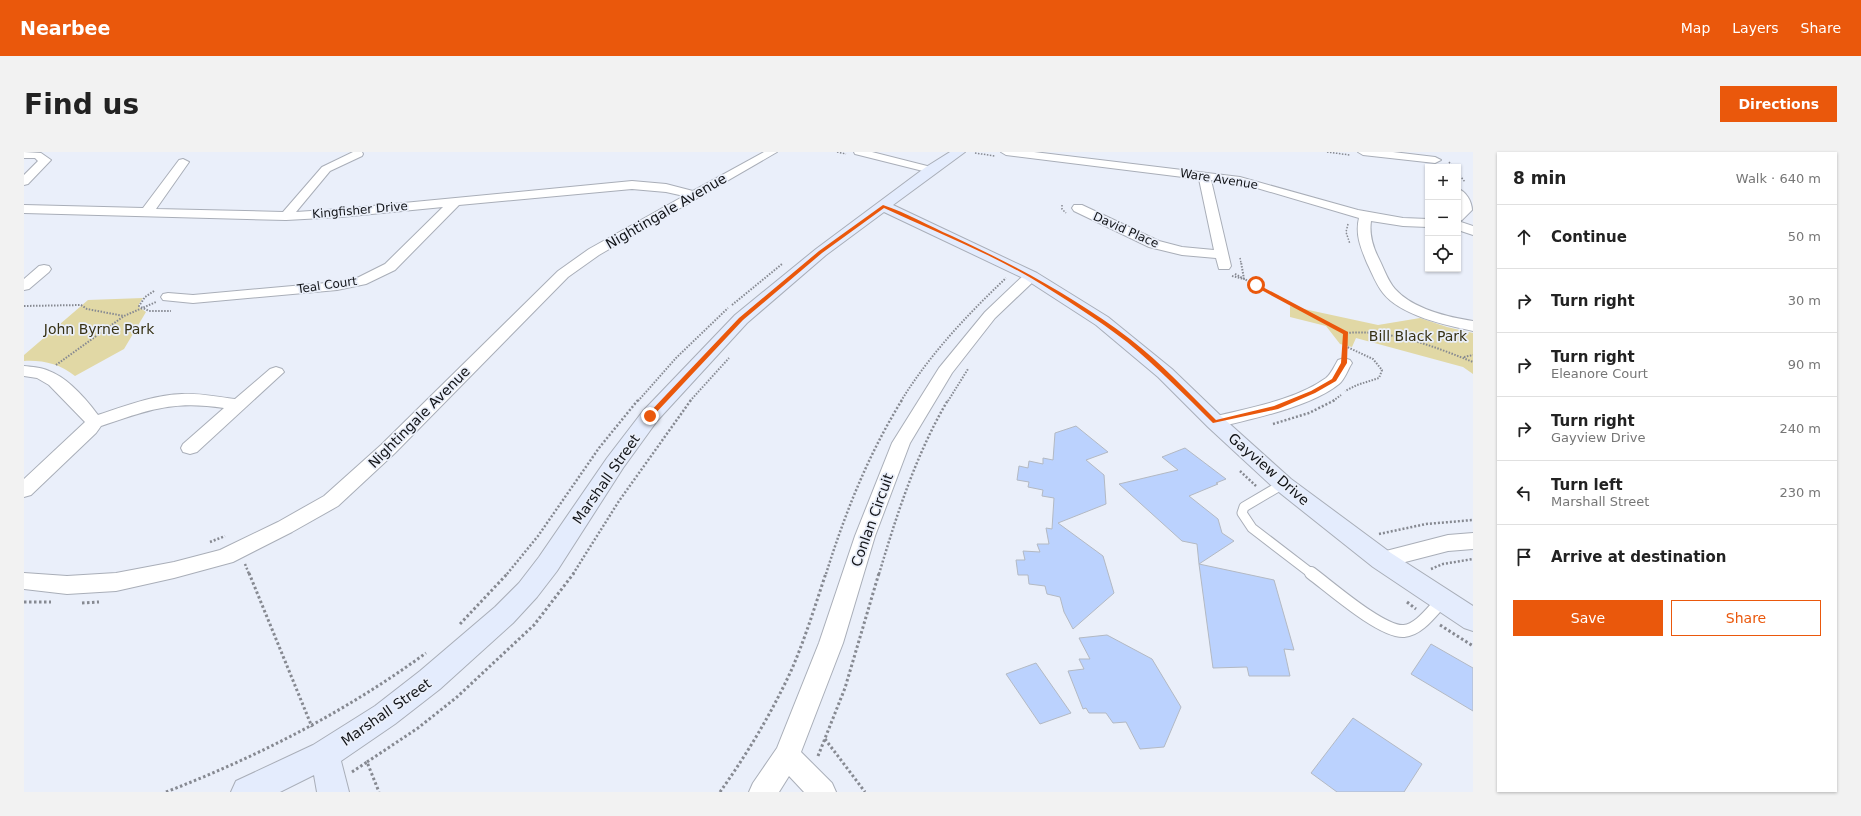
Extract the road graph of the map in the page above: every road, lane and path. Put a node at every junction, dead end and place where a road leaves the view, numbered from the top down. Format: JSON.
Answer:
{"nodes":[{"id":1,"x":772,"y":152,"type":"edge"},
{"id":2,"x":859,"y":152,"type":"edge"},
{"id":3,"x":959,"y":152,"type":"edge"},
{"id":4,"x":1006,"y":152,"type":"edge"},
{"id":5,"x":1364,"y":152,"type":"edge"},
{"id":6,"x":358,"y":154,"type":"dead end"},
{"id":7,"x":24,"y":155,"type":"edge"},
{"id":8,"x":1435,"y":160,"type":"edge"},
{"id":9,"x":183,"y":162,"type":"dead end"},
{"id":10,"x":931,"y":170,"type":"junction"},
{"id":11,"x":1204,"y":175,"type":"junction"},
{"id":12,"x":24,"y":182,"type":"edge"},
{"id":13,"x":694,"y":195,"type":"junction"},
{"id":14,"x":1461,"y":197,"type":"edge"},
{"id":15,"x":456,"y":201,"type":"junction"},
{"id":16,"x":883,"y":206,"type":"junction"},
{"id":17,"x":1078,"y":208,"type":"dead end"},
{"id":18,"x":24,"y":209,"type":"edge"},
{"id":19,"x":146,"y":212,"type":"junction"},
{"id":20,"x":1461,"y":214,"type":"edge"},
{"id":21,"x":286,"y":216,"type":"junction"},
{"id":22,"x":1365,"y":217,"type":"junction"},
{"id":23,"x":1425,"y":223,"type":"edge"},
{"id":24,"x":1461,"y":226,"type":"edge"},
{"id":25,"x":1473,"y":231,"type":"edge"},
{"id":26,"x":787,"y":260,"type":"dead end"},
{"id":27,"x":1223,"y":262,"type":"junction"},
{"id":28,"x":44,"y":269,"type":"dead end"},
{"id":29,"x":1004,"y":274,"type":"dead end"},
{"id":30,"x":1027,"y":281,"type":"junction"},
{"id":31,"x":24,"y":286,"type":"edge"},
{"id":32,"x":168,"y":297,"type":"joint"},
{"id":33,"x":24,"y":306,"type":"edge"},
{"id":34,"x":124,"y":316,"type":"junction"},
{"id":35,"x":1473,"y":326,"type":"edge"},
{"id":36,"x":1346,"y":333,"type":"junction"},
{"id":37,"x":734,"y":353,"type":"dead end"},
{"id":38,"x":1473,"y":355,"type":"edge"},
{"id":39,"x":1463,"y":357,"type":"junction"},
{"id":40,"x":1473,"y":362,"type":"edge"},
{"id":41,"x":1344,"y":363,"type":"joint"},
{"id":42,"x":970,"y":366,"type":"dead end"},
{"id":43,"x":24,"y":371,"type":"edge"},
{"id":44,"x":276,"y":372,"type":"dead end"},
{"id":45,"x":44,"y":374,"type":"junction"},
{"id":46,"x":238,"y":405,"type":"junction"},
{"id":47,"x":94,"y":422,"type":"junction"},
{"id":48,"x":1215,"y":422,"type":"junction"},
{"id":49,"x":190,"y":448,"type":"dead end"},
{"id":50,"x":1283,"y":484,"type":"junction"},
{"id":51,"x":24,"y":490,"type":"edge"},
{"id":52,"x":1473,"y":520,"type":"edge"},
{"id":53,"x":231,"y":534,"type":"dead end"},
{"id":54,"x":1378,"y":534,"type":"dead end"},
{"id":55,"x":1473,"y":541,"type":"edge"},
{"id":56,"x":203,"y":545,"type":"dead end"},
{"id":57,"x":1473,"y":559,"type":"edge"},
{"id":58,"x":1382,"y":560,"type":"junction"},
{"id":59,"x":244,"y":561,"type":"dead end"},
{"id":60,"x":1430,"y":570,"type":"dead end"},
{"id":61,"x":24,"y":581,"type":"edge"},
{"id":62,"x":1442,"y":601,"type":"junction"},
{"id":63,"x":1473,"y":620,"type":"edge"},
{"id":64,"x":459,"y":625,"type":"dead end"},
{"id":65,"x":430,"y":649,"type":"dead end"},
{"id":66,"x":312,"y":727,"type":"junction"},
{"id":67,"x":825,"y":740,"type":"junction"},
{"id":68,"x":324,"y":755,"type":"junction"},
{"id":69,"x":787,"y":756,"type":"junction"},
{"id":70,"x":367,"y":762,"type":"junction"},
{"id":71,"x":815,"y":784,"type":"edge"},
{"id":72,"x":332,"y":789,"type":"edge"},
{"id":73,"x":166,"y":792,"type":"edge"},
{"id":74,"x":247,"y":792,"type":"edge"},
{"id":75,"x":379,"y":792,"type":"edge"},
{"id":76,"x":763,"y":792,"type":"edge"},
{"id":77,"x":865,"y":792,"type":"edge"}],
"edges":[{"from":1,"to":13,"type":"street","name":"Nightingale Avenue"},
{"from":2,"to":10,"type":"street"},
{"from":3,"to":10,"type":"street","name":"Marshall Street"},
{"from":4,"to":11,"type":"street","name":"Ware Avenue"},
{"from":5,"to":8,"type":"street"},
{"from":6,"to":21,"type":"street"},
{"from":7,"to":12,"type":"street"},
{"from":9,"to":19,"type":"street"},
{"from":10,"to":16,"type":"street","name":"Marshall Street"},
{"from":11,"to":22,"type":"street","name":"Ware Avenue"},
{"from":11,"to":27,"type":"street"},
{"from":13,"to":15,"type":"street","name":"Kingfisher Drive"},
{"from":13,"to":61,"type":"street","name":"Nightingale Avenue"},
{"from":14,"to":20,"type":"street"},
{"from":15,"to":21,"type":"street","name":"Kingfisher Drive"},
{"from":15,"to":32,"type":"street","name":"Teal Court"},
{"from":16,"to":30,"type":"street","name":"Gayview Drive"},
{"from":16,"to":68,"type":"street","name":"Marshall Street"},
{"from":17,"to":27,"type":"street","name":"David Place"},
{"from":18,"to":19,"type":"street","name":"Kingfisher Drive"},
{"from":19,"to":21,"type":"street","name":"Kingfisher Drive"},
{"from":22,"to":23,"type":"street","name":"Ware Avenue"},
{"from":22,"to":35,"type":"street"},
{"from":24,"to":25,"type":"street"},
{"from":26,"to":64,"type":"path"},
{"from":27,"to":36,"type":"path"},
{"from":28,"to":31,"type":"street"},
{"from":29,"to":30,"type":"path"},
{"from":30,"to":48,"type":"street","name":"Gayview Drive"},
{"from":30,"to":69,"type":"street","name":"Conlan Circuit"},
{"from":32,"to":34,"type":"path"},
{"from":33,"to":34,"type":"path"},
{"from":34,"to":45,"type":"path"},
{"from":36,"to":39,"type":"path"},
{"from":36,"to":41,"type":"path"},
{"from":37,"to":70,"type":"path"},
{"from":38,"to":39,"type":"path"},
{"from":39,"to":40,"type":"path"},
{"from":41,"to":48,"type":"street"},
{"from":42,"to":67,"type":"path"},
{"from":43,"to":45,"type":"street"},
{"from":44,"to":46,"type":"street"},
{"from":45,"to":47,"type":"street"},
{"from":46,"to":47,"type":"street"},
{"from":46,"to":49,"type":"street"},
{"from":47,"to":51,"type":"street"},
{"from":48,"to":50,"type":"street","name":"Gayview Drive"},
{"from":50,"to":58,"type":"street","name":"Gayview Drive"},
{"from":50,"to":62,"type":"lane"},
{"from":52,"to":54,"type":"path"},
{"from":53,"to":56,"type":"path"},
{"from":55,"to":58,"type":"street"},
{"from":57,"to":60,"type":"path"},
{"from":58,"to":62,"type":"street","name":"Gayview Drive"},
{"from":59,"to":66,"type":"path"},
{"from":62,"to":63,"type":"street","name":"Gayview Drive"},
{"from":65,"to":66,"type":"path"},
{"from":66,"to":73,"type":"path"},
{"from":67,"to":71,"type":"path"},
{"from":67,"to":77,"type":"path"},
{"from":68,"to":72,"type":"street"},
{"from":68,"to":74,"type":"street","name":"Marshall Street"},
{"from":69,"to":71,"type":"street"},
{"from":69,"to":76,"type":"street","name":"Conlan Circuit"},
{"from":70,"to":72,"type":"path"},
{"from":70,"to":75,"type":"path"}]}
